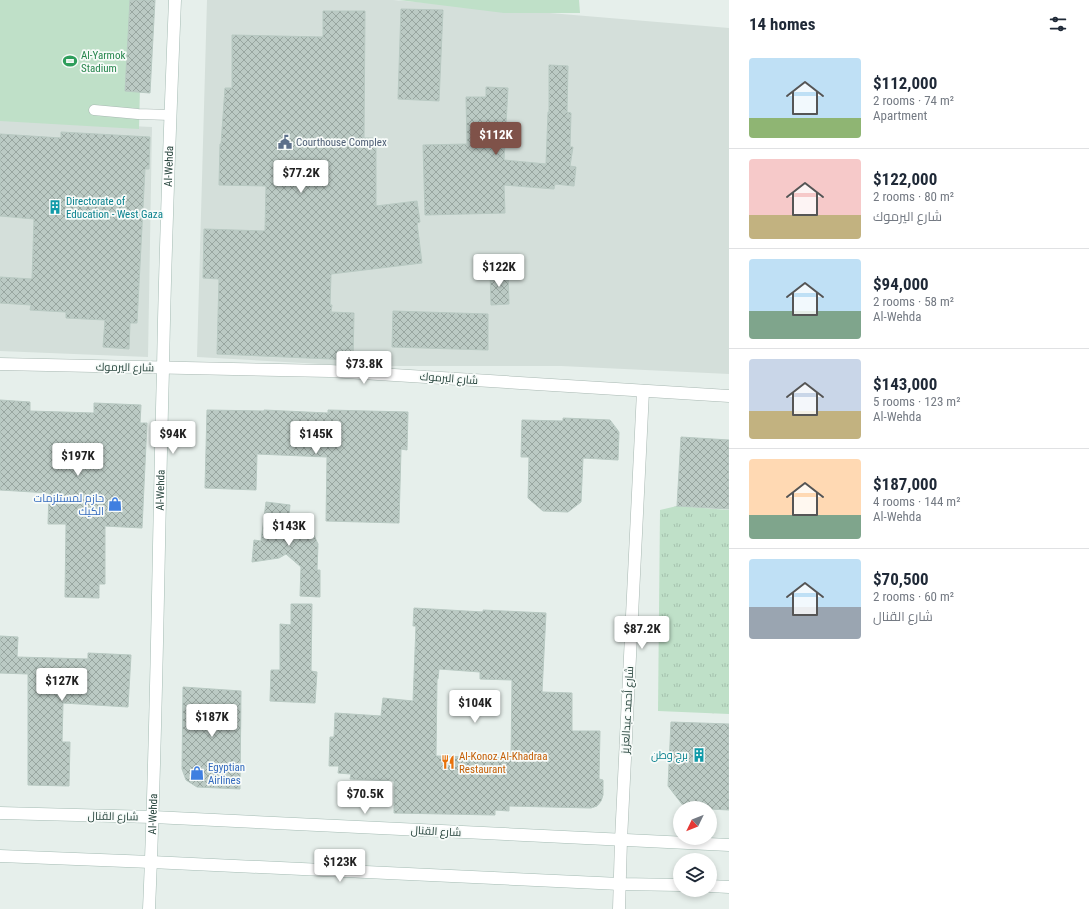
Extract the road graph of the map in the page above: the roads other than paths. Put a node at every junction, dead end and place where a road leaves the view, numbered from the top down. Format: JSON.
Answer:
{"nodes":[{"id":1,"x":175,"y":0,"type":"edge"},
{"id":2,"x":94,"y":110,"type":"dead end"},
{"id":3,"x":170,"y":115,"type":"junction"},
{"id":4,"x":0,"y":364,"type":"edge"},
{"id":5,"x":163,"y":367,"type":"junction"},
{"id":6,"x":643,"y":391,"type":"junction"},
{"id":7,"x":729,"y":396,"type":"edge"},
{"id":8,"x":0,"y":814,"type":"edge"},
{"id":9,"x":153,"y":817,"type":"junction"},
{"id":10,"x":621,"y":840,"type":"junction"},
{"id":11,"x":729,"y":844,"type":"edge"},
{"id":12,"x":0,"y":856,"type":"edge"},
{"id":13,"x":151,"y":862,"type":"junction"},
{"id":14,"x":620,"y":884,"type":"junction"},
{"id":15,"x":673,"y":885,"type":"edge"},
{"id":16,"x":717,"y":886,"type":"edge"},
{"id":17,"x":729,"y":887,"type":"edge"},
{"id":18,"x":149,"y":909,"type":"edge"},
{"id":19,"x":619,"y":909,"type":"edge"}],
"edges":[{"from":1,"to":3,"type":"main road","name":"Al-Wehda"},
{"from":2,"to":3,"type":"lane"},
{"from":3,"to":5,"type":"main road","name":"Al-Wehda"},
{"from":4,"to":5,"type":"main road","name":"شارع اليرموك"},
{"from":5,"to":6,"type":"main road","name":"شارع اليرموك"},
{"from":5,"to":9,"type":"main road","name":"Al-Wehda"},
{"from":6,"to":7,"type":"main road","name":"شارع اليرموك"},
{"from":6,"to":10,"type":"main road","name":"شارع أحمد عبدالعزيز"},
{"from":8,"to":9,"type":"main road","name":"شارع القنال"},
{"from":9,"to":10,"type":"main road","name":"شارع القنال"},
{"from":9,"to":13,"type":"main road","name":"Al-Wehda"},
{"from":10,"to":11,"type":"main road","name":"شارع القنال"},
{"from":10,"to":14,"type":"main road","name":"شارع أحمد عبدالعزيز"},
{"from":12,"to":13,"type":"main road"},
{"from":13,"to":14,"type":"main road"},
{"from":13,"to":18,"type":"main road","name":"Al-Wehda"},
{"from":14,"to":15,"type":"main road"},
{"from":14,"to":19,"type":"main road","name":"شارع أحمد عبدالعزيز"},
{"from":16,"to":17,"type":"main road"}]}
